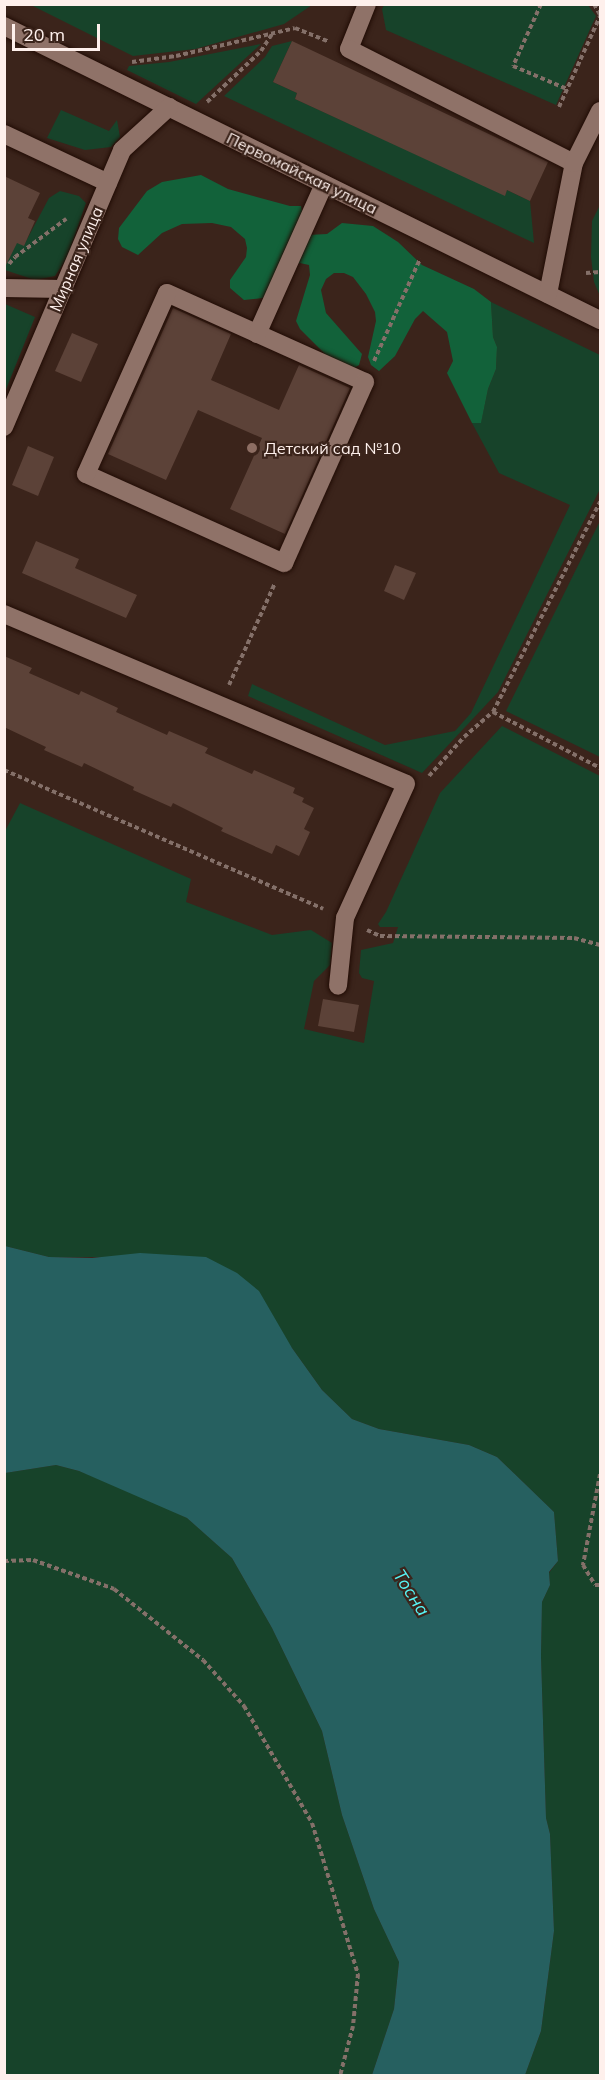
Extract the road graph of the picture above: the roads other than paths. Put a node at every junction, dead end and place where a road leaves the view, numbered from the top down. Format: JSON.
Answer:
{"nodes":[{"id":1,"x":368,"y":4,"type":"edge"},
{"id":2,"x":4,"y":26,"type":"edge"},
{"id":3,"x":169,"y":107,"type":"junction"},
{"id":4,"x":600,"y":111,"type":"edge"},
{"id":5,"x":4,"y":134,"type":"edge"},
{"id":6,"x":574,"y":163,"type":"junction"},
{"id":7,"x":108,"y":183,"type":"junction"},
{"id":8,"x":324,"y":184,"type":"junction"},
{"id":9,"x":4,"y":279,"type":"edge"},
{"id":10,"x":24,"y":287,"type":"junction"},
{"id":11,"x":4,"y":288,"type":"edge"},
{"id":12,"x":63,"y":289,"type":"junction"},
{"id":13,"x":548,"y":294,"type":"junction"},
{"id":14,"x":600,"y":320,"type":"edge"},
{"id":15,"x":257,"y":334,"type":"junction"},
{"id":16,"x":4,"y":427,"type":"edge"},
{"id":17,"x":4,"y":614,"type":"edge"},
{"id":18,"x":338,"y":986,"type":"dead end"}],
"edges":[{"from":1,"to":6,"type":"street"},
{"from":2,"to":3,"type":"street","name":"Первомайская улица"},
{"from":3,"to":7,"type":"street","name":"Мирная улица"},
{"from":3,"to":8,"type":"street","name":"Первомайская улица"},
{"from":4,"to":6,"type":"street"},
{"from":5,"to":7,"type":"street"},
{"from":6,"to":13,"type":"street"},
{"from":7,"to":12,"type":"street","name":"Мирная улица"},
{"from":8,"to":13,"type":"street","name":"Первомайская улица"},
{"from":8,"to":15,"type":"street"},
{"from":9,"to":10,"type":"street"},
{"from":10,"to":11,"type":"street"},
{"from":10,"to":12,"type":"street"},
{"from":12,"to":16,"type":"street","name":"Мирная улица"},
{"from":13,"to":14,"type":"street","name":"Первомайская улица"},
{"from":15,"to":15,"type":"street"},
{"from":17,"to":18,"type":"street"}]}
